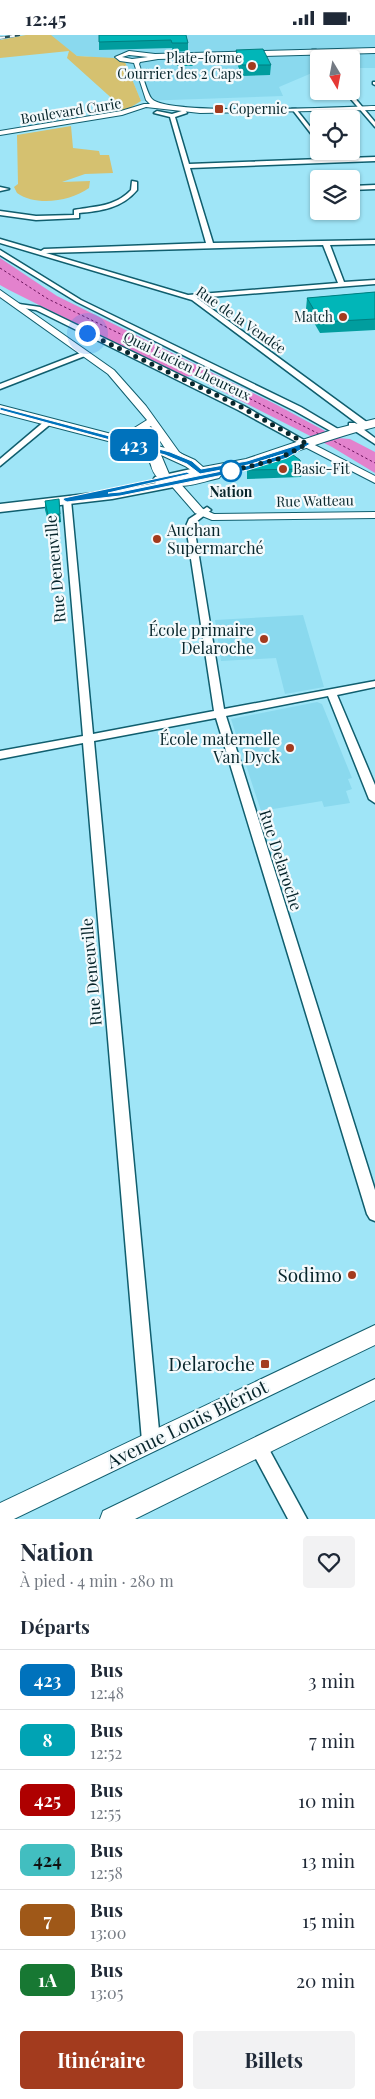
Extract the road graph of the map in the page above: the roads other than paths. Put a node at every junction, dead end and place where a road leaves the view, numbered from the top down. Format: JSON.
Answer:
{"nodes":[{"id":1,"x":360,"y":50,"type":"edge"},
{"id":2,"x":375,"y":50,"type":"edge"},
{"id":3,"x":310,"y":52,"type":"edge"},
{"id":4,"x":141,"y":58,"type":"junction"},
{"id":5,"x":126,"y":61,"type":"joint"},
{"id":6,"x":353,"y":100,"type":"edge"},
{"id":7,"x":139,"y":107,"type":"junction"},
{"id":8,"x":360,"y":108,"type":"junction"},
{"id":9,"x":375,"y":108,"type":"edge"},
{"id":10,"x":160,"y":109,"type":"junction"},
{"id":11,"x":294,"y":110,"type":"junction"},
{"id":12,"x":228,"y":111,"type":"junction"},
{"id":13,"x":185,"y":112,"type":"junction"},
{"id":14,"x":147,"y":113,"type":"junction"},
{"id":15,"x":172,"y":117,"type":"junction"},
{"id":16,"x":375,"y":125,"type":"edge"},
{"id":17,"x":310,"y":130,"type":"edge"},
{"id":18,"x":0,"y":134,"type":"edge"},
{"id":19,"x":375,"y":159,"type":"edge"},
{"id":20,"x":333,"y":161,"type":"joint"},
{"id":21,"x":186,"y":166,"type":"junction"},
{"id":22,"x":134,"y":182,"type":"dead end"},
{"id":23,"x":375,"y":187,"type":"edge"},
{"id":24,"x":360,"y":188,"type":"edge"},
{"id":25,"x":0,"y":213,"type":"edge"},
{"id":26,"x":0,"y":241,"type":"edge"},
{"id":27,"x":375,"y":242,"type":"edge"},
{"id":28,"x":326,"y":243,"type":"junction"},
{"id":29,"x":210,"y":245,"type":"junction"},
{"id":30,"x":35,"y":251,"type":"junction"},
{"id":31,"x":0,"y":252,"type":"edge"},
{"id":32,"x":375,"y":282,"type":"edge"},
{"id":33,"x":342,"y":285,"type":"junction"},
{"id":34,"x":0,"y":293,"type":"edge"},
{"id":35,"x":188,"y":297,"type":"junction"},
{"id":36,"x":19,"y":306,"type":"junction"},
{"id":37,"x":86,"y":354,"type":"junction"},
{"id":38,"x":0,"y":387,"type":"edge"},
{"id":39,"x":0,"y":409,"type":"edge"},
{"id":40,"x":152,"y":421,"type":"junction"},
{"id":41,"x":49,"y":422,"type":"junction"},
{"id":42,"x":364,"y":424,"type":"edge"},
{"id":43,"x":339,"y":432,"type":"junction"},
{"id":44,"x":375,"y":442,"type":"edge"},
{"id":45,"x":123,"y":443,"type":"junction"},
{"id":46,"x":307,"y":444,"type":"junction"},
{"id":47,"x":183,"y":459,"type":"junction"},
{"id":48,"x":0,"y":463,"type":"edge"},
{"id":49,"x":180,"y":478,"type":"junction"},
{"id":50,"x":375,"y":480,"type":"edge"},
{"id":51,"x":67,"y":500,"type":"junction"},
{"id":52,"x":0,"y":508,"type":"edge"},
{"id":53,"x":205,"y":512,"type":"junction"},
{"id":54,"x":375,"y":515,"type":"edge"},
{"id":55,"x":375,"y":684,"type":"edge"},
{"id":56,"x":331,"y":692,"type":"junction"},
{"id":57,"x":220,"y":714,"type":"junction"},
{"id":58,"x":87,"y":739,"type":"junction"},
{"id":59,"x":0,"y":755,"type":"edge"},
{"id":60,"x":375,"y":799,"type":"edge"},
{"id":61,"x":375,"y":1214,"type":"edge"},
{"id":62,"x":375,"y":1335,"type":"edge"},
{"id":63,"x":375,"y":1389,"type":"edge"},
{"id":64,"x":151,"y":1441,"type":"junction"},
{"id":65,"x":258,"y":1446,"type":"junction"},
{"id":66,"x":0,"y":1513,"type":"edge"},
{"id":67,"x":113,"y":1519,"type":"edge"},
{"id":68,"x":298,"y":1519,"type":"edge"}],
"edges":[{"from":1,"to":2,"type":"street"},
{"from":3,"to":4,"type":"street"},
{"from":4,"to":5,"type":"street"},
{"from":4,"to":10,"type":"street"},
{"from":5,"to":7,"type":"street"},
{"from":6,"to":8,"type":"street"},
{"from":7,"to":10,"type":"street","name":"Boulevard Curie"},
{"from":7,"to":14,"type":"street"},
{"from":7,"to":18,"type":"street","name":"Boulevard Curie"},
{"from":8,"to":9,"type":"street"},
{"from":8,"to":11,"type":"street"},
{"from":8,"to":16,"type":"street"},
{"from":10,"to":12,"type":"street"},
{"from":10,"to":13,"type":"street"},
{"from":10,"to":14,"type":"street","name":"Boulevard Curie"},
{"from":10,"to":15,"type":"street"},
{"from":11,"to":12,"type":"street"},
{"from":11,"to":17,"type":"street"},
{"from":12,"to":13,"type":"street"},
{"from":13,"to":15,"type":"street"},
{"from":14,"to":18,"type":"street","name":"Boulevard Curie"},
{"from":15,"to":21,"type":"street"},
{"from":19,"to":20,"type":"street"},
{"from":20,"to":21,"type":"street"},
{"from":21,"to":29,"type":"street"},
{"from":22,"to":25,"type":"street"},
{"from":23,"to":24,"type":"street"},
{"from":26,"to":30,"type":"street","name":"Rue de la Vendée"},
{"from":27,"to":28,"type":"street"},
{"from":28,"to":29,"type":"street"},
{"from":28,"to":33,"type":"street"},
{"from":29,"to":30,"type":"street"},
{"from":30,"to":35,"type":"street","name":"Rue de la Vendée"},
{"from":31,"to":43,"type":"street"},
{"from":32,"to":33,"type":"street"},
{"from":33,"to":35,"type":"street"},
{"from":34,"to":36,"type":"street","name":"Quai Lucien Lheureux"},
{"from":35,"to":42,"type":"street","name":"Rue de la Vendée"},
{"from":36,"to":37,"type":"street"},
{"from":36,"to":46,"type":"street","name":"Quai Lucien Lheureux"},
{"from":37,"to":38,"type":"street"},
{"from":37,"to":40,"type":"street"},
{"from":39,"to":41,"type":"main road"},
{"from":40,"to":45,"type":"street"},
{"from":40,"to":47,"type":"street"},
{"from":41,"to":45,"type":"main road"},
{"from":41,"to":48,"type":"street"},
{"from":42,"to":43,"type":"main road"},
{"from":42,"to":44,"type":"street","name":"Rue de la Vendée"},
{"from":43,"to":46,"type":"main road"},
{"from":45,"to":47,"type":"main road"},
{"from":45,"to":49,"type":"main road"},
{"from":46,"to":49,"type":"main road"},
{"from":46,"to":49,"type":"main road"},
{"from":46,"to":50,"type":"street"},
{"from":47,"to":49,"type":"main road"},
{"from":49,"to":51,"type":"main road"},
{"from":49,"to":53,"type":"street"},
{"from":51,"to":52,"type":"main road"},
{"from":51,"to":58,"type":"street","name":"Rue Deneuville"},
{"from":53,"to":54,"type":"street","name":"Rue Watteau"},
{"from":53,"to":57,"type":"street","name":"Rue Delaroche"},
{"from":55,"to":56,"type":"street"},
{"from":56,"to":57,"type":"street"},
{"from":56,"to":60,"type":"street"},
{"from":57,"to":58,"type":"street"},
{"from":57,"to":61,"type":"street","name":"Rue Delaroche"},
{"from":58,"to":59,"type":"street"},
{"from":58,"to":64,"type":"street","name":"Rue Deneuville"},
{"from":62,"to":64,"type":"street","name":"Avenue Louis Blériot"},
{"from":63,"to":65,"type":"street"},
{"from":64,"to":66,"type":"street","name":"Avenue Louis Blériot"},
{"from":65,"to":67,"type":"street"},
{"from":65,"to":68,"type":"street"}]}
